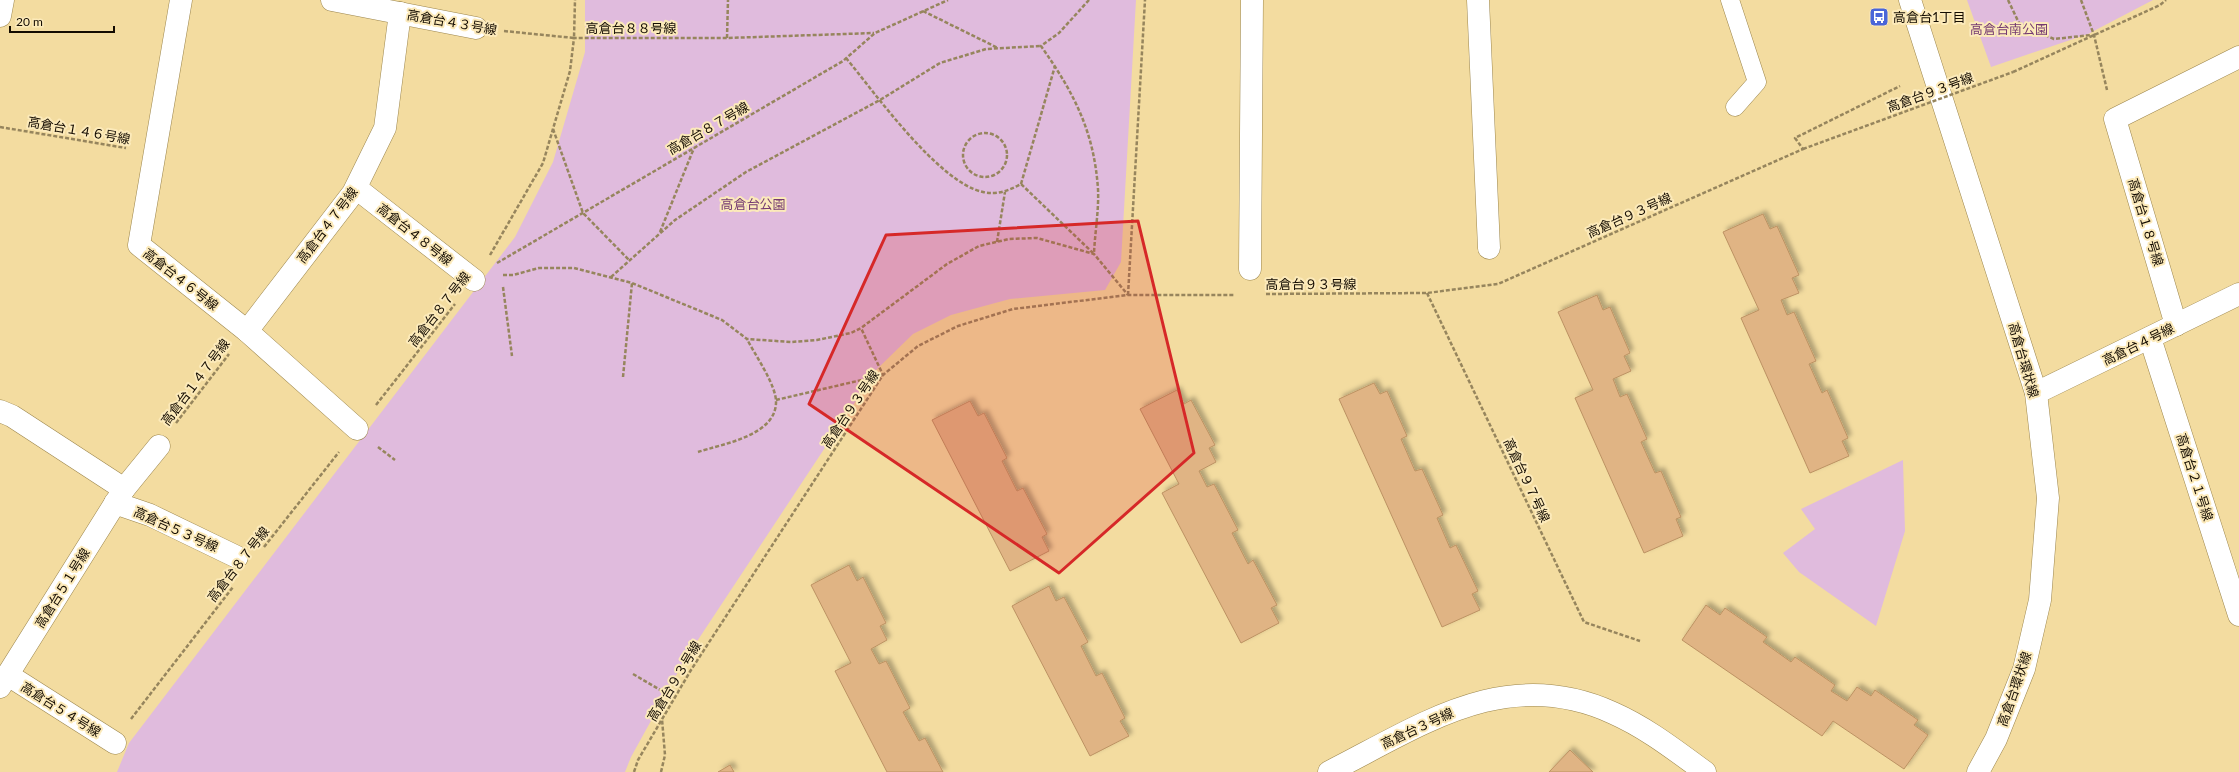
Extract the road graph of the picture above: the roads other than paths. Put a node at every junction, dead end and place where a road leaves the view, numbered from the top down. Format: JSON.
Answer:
{"nodes":[{"id":1,"x":3,"y":0,"type":"edge"},
{"id":2,"x":181,"y":0,"type":"edge"},
{"id":3,"x":332,"y":0,"type":"edge"},
{"id":4,"x":1252,"y":0,"type":"edge"},
{"id":5,"x":1478,"y":0,"type":"edge"},
{"id":6,"x":1730,"y":0,"type":"edge"},
{"id":7,"x":1910,"y":0,"type":"edge"},
{"id":8,"x":400,"y":13,"type":"junction"},
{"id":9,"x":0,"y":16,"type":"edge"},
{"id":10,"x":476,"y":28,"type":"road end"},
{"id":11,"x":2239,"y":57,"type":"edge"},
{"id":12,"x":1735,"y":107,"type":"dead end"},
{"id":13,"x":356,"y":188,"type":"junction"},
{"id":14,"x":1489,"y":248,"type":"dead end"},
{"id":15,"x":1250,"y":269,"type":"dead end"},
{"id":16,"x":476,"y":277,"type":"road end"},
{"id":17,"x":2239,"y":294,"type":"edge"},
{"id":18,"x":2176,"y":325,"type":"junction"},
{"id":19,"x":247,"y":331,"type":"junction"},
{"id":20,"x":2150,"y":338,"type":"junction"},
{"id":21,"x":2036,"y":393,"type":"junction"},
{"id":22,"x":0,"y":411,"type":"edge"},
{"id":23,"x":357,"y":429,"type":"road end"},
{"id":24,"x":159,"y":446,"type":"road end"},
{"id":25,"x":120,"y":496,"type":"junction"},
{"id":26,"x":236,"y":557,"type":"dead end"},
{"id":27,"x":2239,"y":616,"type":"edge"},
{"id":28,"x":4,"y":681,"type":"edge"},
{"id":29,"x":115,"y":743,"type":"road end"},
{"id":30,"x":1339,"y":770,"type":"edge"},
{"id":31,"x":1705,"y":772,"type":"edge"},
{"id":32,"x":1978,"y":772,"type":"edge"}],
"edges":[{"from":1,"to":9,"type":"street"},
{"from":2,"to":19,"type":"street","name":"高倉台４６号線"},
{"from":3,"to":8,"type":"street","name":"高倉台４３号線"},
{"from":4,"to":15,"type":"street"},
{"from":5,"to":14,"type":"street"},
{"from":6,"to":12,"type":"lane"},
{"from":7,"to":21,"type":"street","name":"高倉台環状線"},
{"from":8,"to":10,"type":"street","name":"高倉台４３号線"},
{"from":8,"to":13,"type":"street","name":"高倉台４７号線"},
{"from":11,"to":18,"type":"street","name":"高倉台１８号線"},
{"from":13,"to":16,"type":"street","name":"高倉台４８号線"},
{"from":13,"to":19,"type":"street","name":"高倉台４７号線"},
{"from":17,"to":18,"type":"street","name":"高倉台４号線"},
{"from":18,"to":20,"type":"street","name":"高倉台４号線"},
{"from":19,"to":23,"type":"street","name":"高倉台４６号線"},
{"from":20,"to":21,"type":"street","name":"高倉台４号線"},
{"from":20,"to":27,"type":"street","name":"高倉台２１号線"},
{"from":21,"to":32,"type":"street","name":"高倉台環状線"},
{"from":22,"to":25,"type":"street"},
{"from":24,"to":25,"type":"street","name":"高倉台５１号線"},
{"from":25,"to":26,"type":"street","name":"高倉台５３号線"},
{"from":25,"to":28,"type":"street","name":"高倉台５１号線"},
{"from":28,"to":29,"type":"street","name":"高倉台５４号線"},
{"from":30,"to":31,"type":"street","name":"高倉台３号線"}]}
